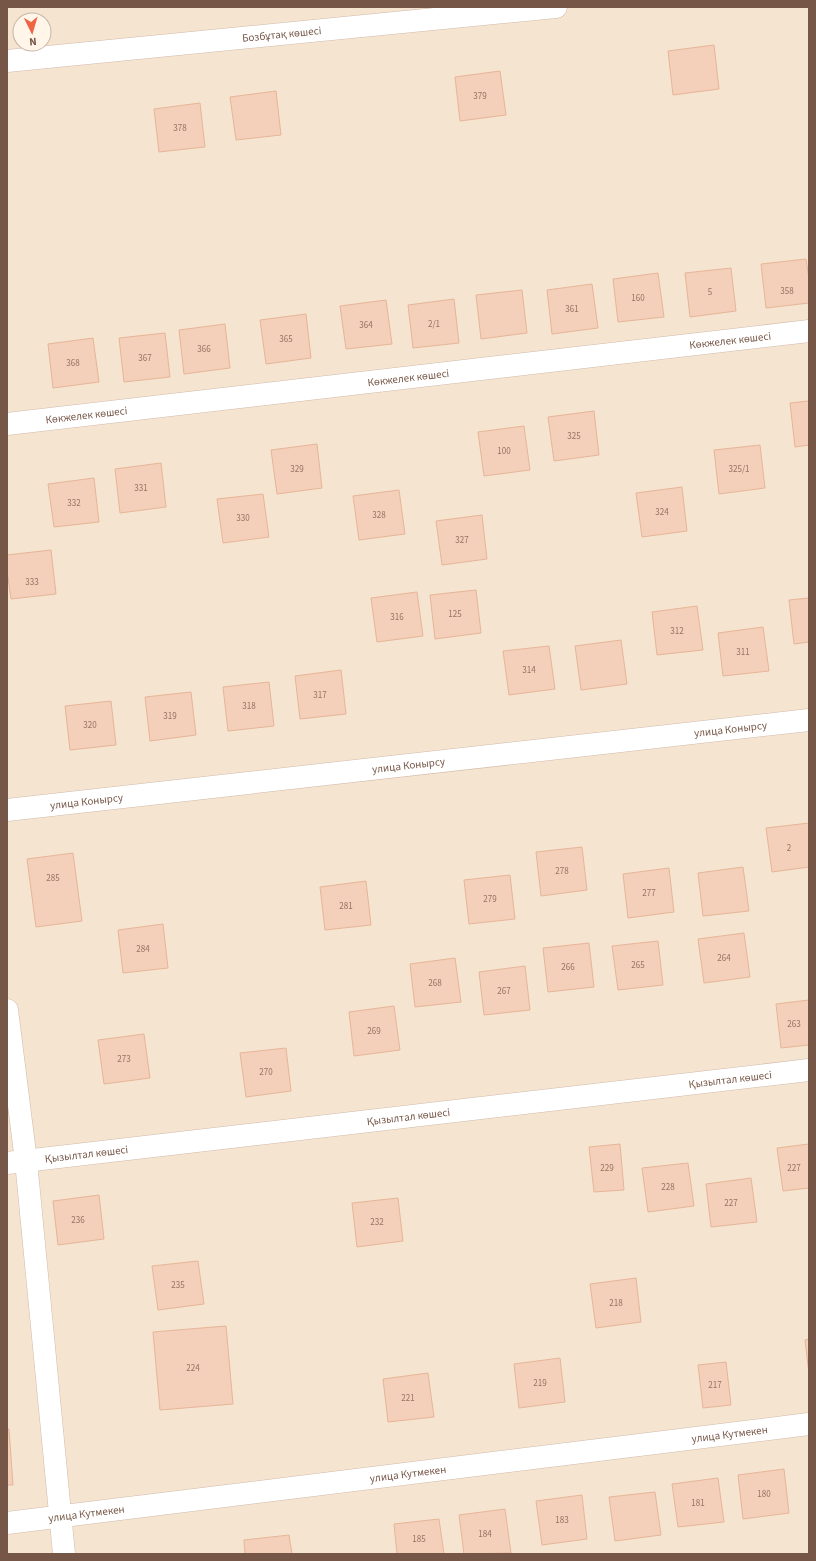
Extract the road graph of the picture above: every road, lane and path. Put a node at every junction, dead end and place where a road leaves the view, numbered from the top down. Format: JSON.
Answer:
{"nodes":[{"id":1,"x":556,"y":7,"type":"edge"},
{"id":2,"x":7,"y":61,"type":"edge"},
{"id":3,"x":809,"y":331,"type":"edge"},
{"id":4,"x":7,"y":424,"type":"edge"},
{"id":5,"x":809,"y":720,"type":"edge"},
{"id":6,"x":7,"y":810,"type":"edge"},
{"id":7,"x":7,"y":1010,"type":"edge"},
{"id":8,"x":809,"y":1070,"type":"edge"},
{"id":9,"x":17,"y":1162,"type":"edge"},
{"id":10,"x":809,"y":1424,"type":"edge"},
{"id":11,"x":61,"y":1517,"type":"junction"},
{"id":12,"x":7,"y":1523,"type":"edge"},
{"id":13,"x":64,"y":1554,"type":"edge"}],
"edges":[{"from":1,"to":2,"type":"street","name":"Бозбұтақ көшесі"},
{"from":3,"to":4,"type":"street","name":"Көкжелек көшесі"},
{"from":5,"to":6,"type":"street","name":"улица Конырсу"},
{"from":7,"to":9,"type":"street"},
{"from":8,"to":9,"type":"street","name":"Қызылтал көшесі"},
{"from":9,"to":11,"type":"street"},
{"from":10,"to":11,"type":"street","name":"улица Кутмекен"},
{"from":11,"to":12,"type":"street","name":"улица Кутмекен"},
{"from":11,"to":13,"type":"street"}]}
